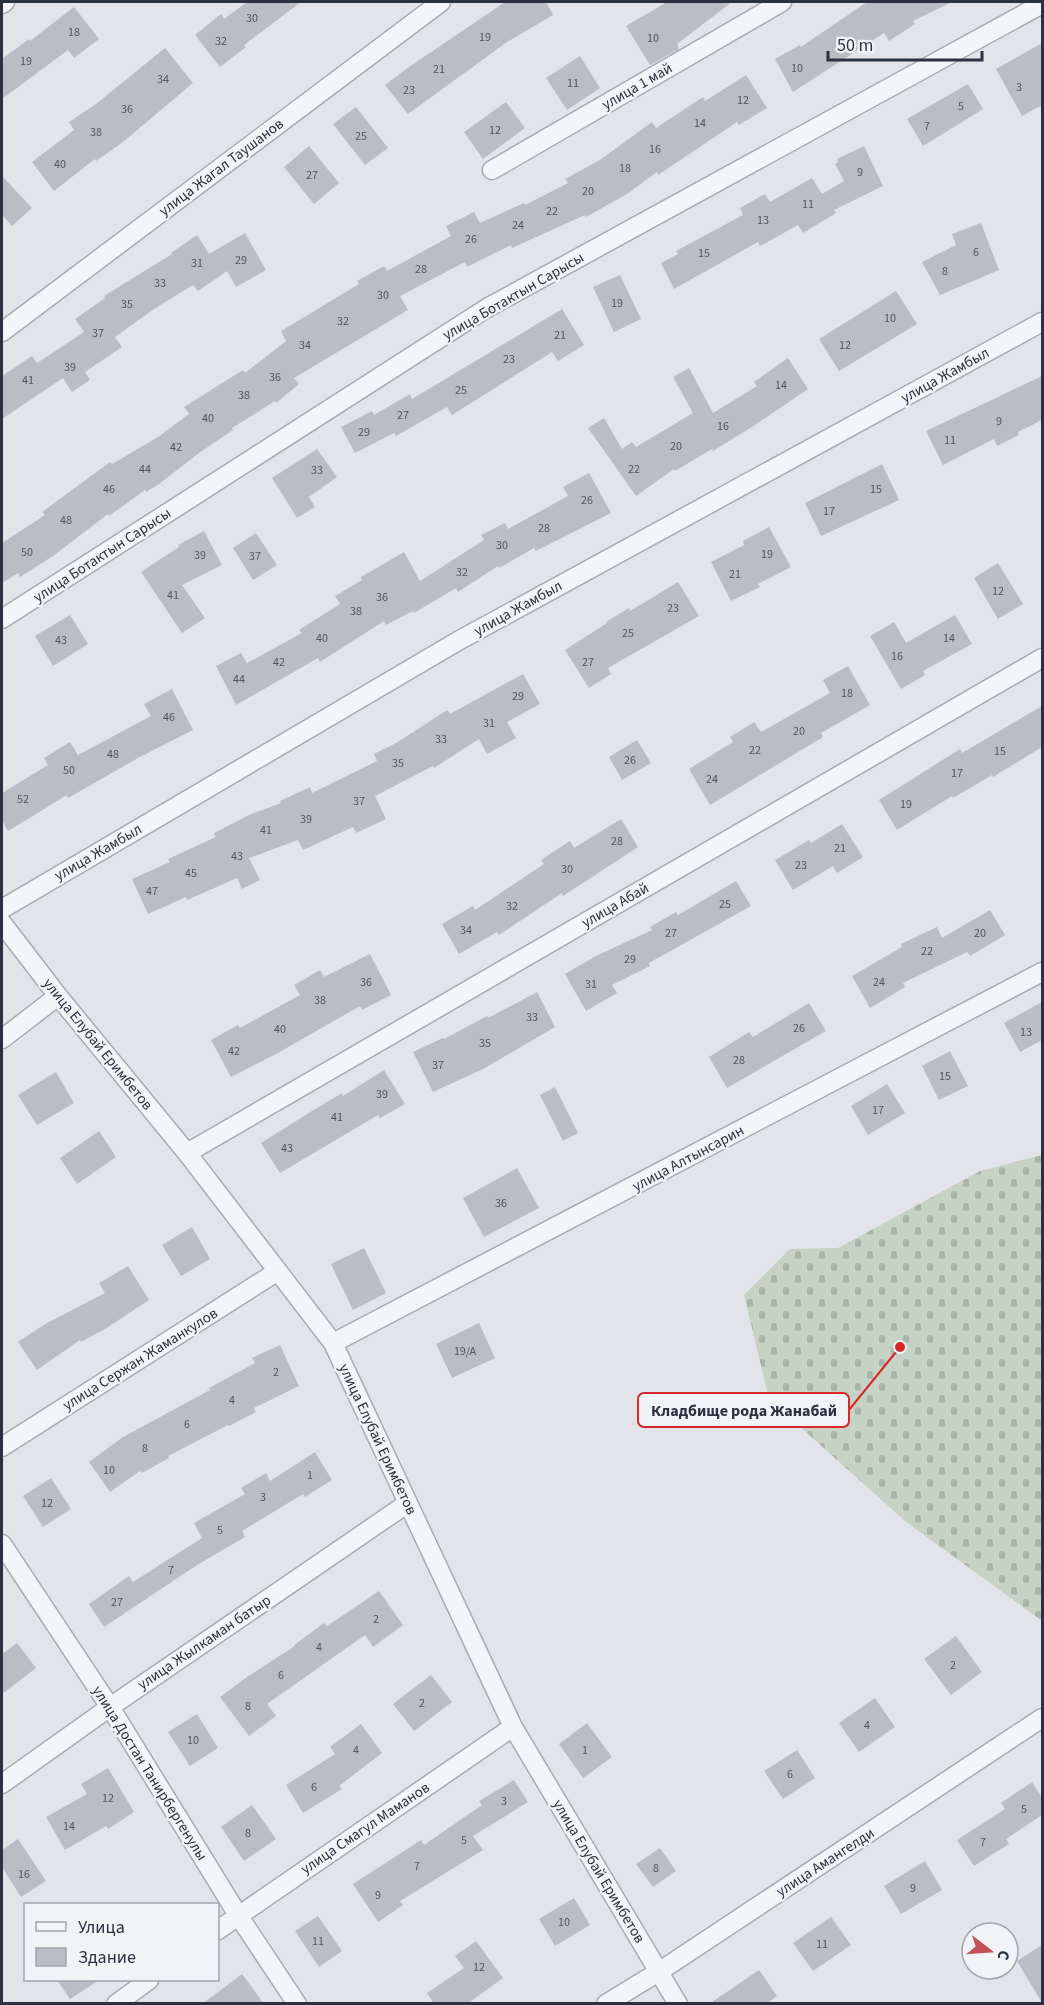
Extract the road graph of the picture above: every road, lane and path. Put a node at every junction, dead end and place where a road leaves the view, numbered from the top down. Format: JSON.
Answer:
{"nodes":[{"id":1,"x":441,"y":2,"type":"edge"},
{"id":2,"x":782,"y":2,"type":"edge"},
{"id":3,"x":1042,"y":4,"type":"edge"},
{"id":4,"x":492,"y":170,"type":"dead end"},
{"id":5,"x":1042,"y":322,"type":"edge"},
{"id":6,"x":2,"y":332,"type":"edge"},
{"id":7,"x":2,"y":619,"type":"edge"},
{"id":8,"x":1042,"y":658,"type":"edge"},
{"id":9,"x":2,"y":909,"type":"edge"},
{"id":10,"x":2,"y":923,"type":"edge"},
{"id":11,"x":1042,"y":972,"type":"edge"},
{"id":12,"x":58,"y":996,"type":"junction"},
{"id":13,"x":2,"y":1039,"type":"edge"},
{"id":14,"x":188,"y":1153,"type":"junction"},
{"id":15,"x":278,"y":1271,"type":"junction"},
{"id":16,"x":333,"y":1343,"type":"junction"},
{"id":17,"x":2,"y":1447,"type":"edge"},
{"id":18,"x":408,"y":1503,"type":"junction"},
{"id":19,"x":2,"y":1544,"type":"edge"},
{"id":20,"x":110,"y":1707,"type":"junction"},
{"id":21,"x":1042,"y":1718,"type":"edge"},
{"id":22,"x":513,"y":1727,"type":"junction"},
{"id":23,"x":2,"y":1784,"type":"edge"},
{"id":24,"x":238,"y":1915,"type":"junction"},
{"id":25,"x":219,"y":1929,"type":"edge"},
{"id":26,"x":660,"y":1971,"type":"junction"},
{"id":27,"x":148,"y":1981,"type":"edge"},
{"id":28,"x":116,"y":2004,"type":"edge"},
{"id":29,"x":297,"y":2004,"type":"edge"},
{"id":30,"x":606,"y":2004,"type":"edge"},
{"id":31,"x":678,"y":2004,"type":"edge"}],
"edges":[{"from":1,"to":6,"type":"street","name":"улица Жагал Таушанов"},
{"from":2,"to":4,"type":"street","name":"улица 1 май"},
{"from":3,"to":7,"type":"street","name":"улица Ботактын Сарысы"},
{"from":5,"to":9,"type":"street","name":"улица Жамбыл"},
{"from":8,"to":14,"type":"street","name":"улица Абай"},
{"from":10,"to":12,"type":"street","name":"улица Елубай Еримбетов"},
{"from":11,"to":16,"type":"street","name":"улица Алтынсарин"},
{"from":12,"to":13,"type":"street"},
{"from":12,"to":14,"type":"street","name":"улица Елубай Еримбетов"},
{"from":14,"to":15,"type":"street","name":"улица Елубай Еримбетов"},
{"from":15,"to":16,"type":"street","name":"улица Елубай Еримбетов"},
{"from":15,"to":17,"type":"street","name":"улица Сержан Жаманкулов"},
{"from":16,"to":18,"type":"street","name":"улица Елубай Еримбетов"},
{"from":18,"to":20,"type":"street","name":"улица Жылкаман батыр"},
{"from":18,"to":22,"type":"street","name":"улица Елубай Еримбетов"},
{"from":19,"to":20,"type":"street","name":"улица Достан Танирбергенулы"},
{"from":20,"to":23,"type":"street","name":"улица Жылкаман батыр"},
{"from":20,"to":24,"type":"street","name":"улица Достан Танирбергенулы"},
{"from":21,"to":26,"type":"street","name":"улица Амангелди"},
{"from":22,"to":24,"type":"street","name":"улица Смагул Маманов"},
{"from":22,"to":26,"type":"street","name":"улица Елубай Еримбетов"},
{"from":24,"to":25,"type":"street","name":"улица Смагул Маманов"},
{"from":24,"to":29,"type":"street","name":"улица Достан Танирбергенулы"},
{"from":26,"to":30,"type":"street","name":"улица Амангелди"},
{"from":26,"to":31,"type":"street","name":"улица Елубай Еримбетов"},
{"from":27,"to":28,"type":"street"}]}
